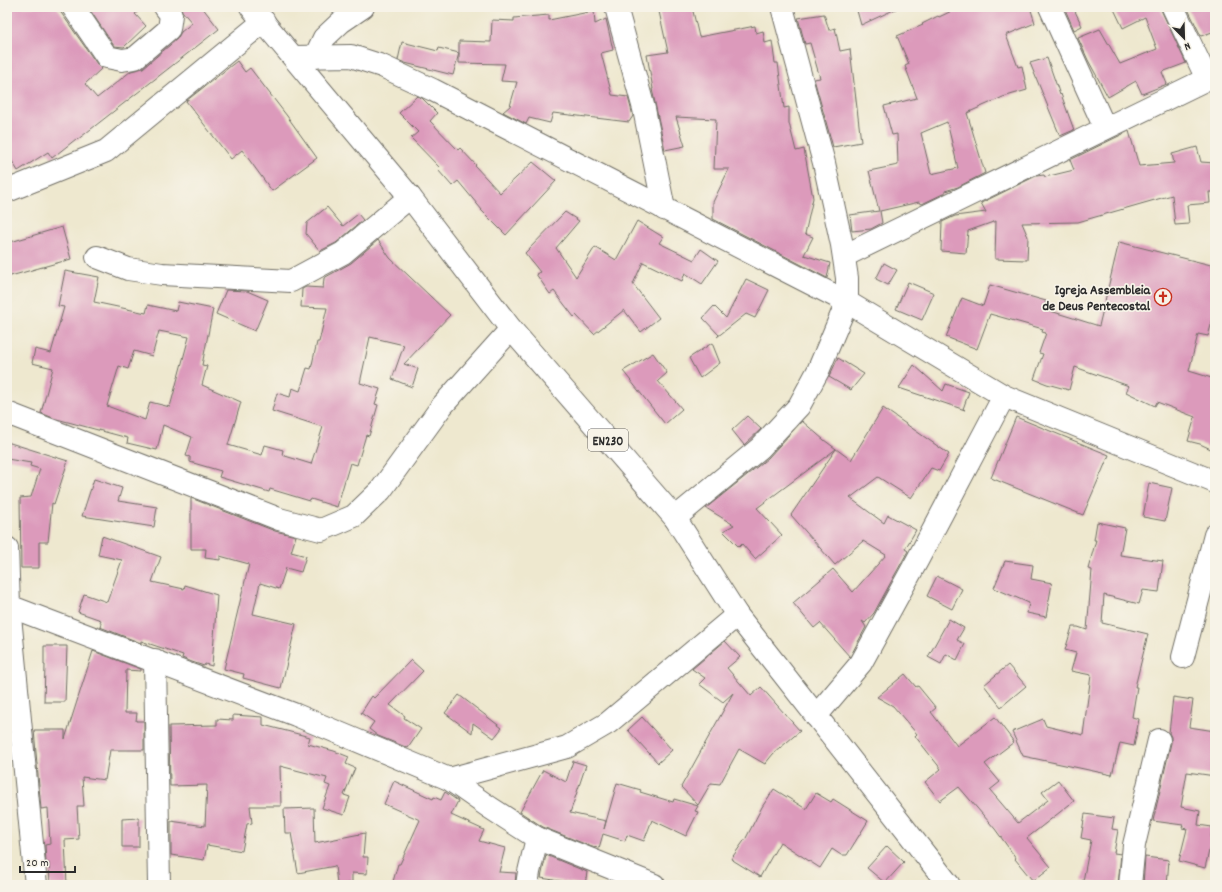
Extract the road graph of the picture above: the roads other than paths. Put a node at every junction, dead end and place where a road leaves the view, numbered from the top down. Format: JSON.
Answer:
{"nodes":[{"id":1,"x":73,"y":7,"type":"edge"},
{"id":2,"x":165,"y":7,"type":"edge"},
{"id":3,"x":363,"y":7,"type":"edge"},
{"id":4,"x":616,"y":7,"type":"edge"},
{"id":5,"x":782,"y":7,"type":"edge"},
{"id":6,"x":1050,"y":7,"type":"edge"},
{"id":7,"x":1173,"y":7,"type":"edge"},
{"id":8,"x":258,"y":14,"type":"edge"},
{"id":9,"x":304,"y":57,"type":"junction"},
{"id":10,"x":1211,"y":77,"type":"edge"},
{"id":11,"x":1105,"y":128,"type":"junction"},
{"id":12,"x":7,"y":191,"type":"edge"},
{"id":13,"x":410,"y":197,"type":"junction"},
{"id":14,"x":664,"y":209,"type":"junction"},
{"id":15,"x":844,"y":256,"type":"junction"},
{"id":16,"x":97,"y":257,"type":"dead end"},
{"id":17,"x":847,"y":302,"type":"junction"},
{"id":18,"x":511,"y":329,"type":"junction"},
{"id":19,"x":1004,"y":396,"type":"junction"},
{"id":20,"x":7,"y":413,"type":"edge"},
{"id":21,"x":1215,"y":482,"type":"edge"},
{"id":22,"x":675,"y":518,"type":"junction"},
{"id":23,"x":1215,"y":535,"type":"edge"},
{"id":24,"x":7,"y":548,"type":"edge"},
{"id":25,"x":9,"y":606,"type":"junction"},
{"id":26,"x":737,"y":615,"type":"junction"},
{"id":27,"x":1183,"y":657,"type":"dead end"},
{"id":28,"x":155,"y":660,"type":"junction"},
{"id":29,"x":816,"y":716,"type":"junction"},
{"id":30,"x":1159,"y":740,"type":"dead end"},
{"id":31,"x":449,"y":780,"type":"junction"},
{"id":32,"x":537,"y":838,"type":"junction"},
{"id":33,"x":36,"y":885,"type":"edge"},
{"id":34,"x":159,"y":885,"type":"edge"},
{"id":35,"x":527,"y":885,"type":"edge"},
{"id":36,"x":654,"y":885,"type":"edge"},
{"id":37,"x":949,"y":885,"type":"edge"},
{"id":38,"x":1130,"y":885,"type":"edge"}],
"edges":[{"from":1,"to":2,"type":"street"},
{"from":3,"to":9,"type":"street"},
{"from":4,"to":14,"type":"street"},
{"from":5,"to":15,"type":"street"},
{"from":6,"to":11,"type":"street"},
{"from":7,"to":10,"type":"street"},
{"from":8,"to":9,"type":"street","number":"EN230"},
{"from":8,"to":12,"type":"street"},
{"from":9,"to":13,"type":"street","number":"EN230"},
{"from":9,"to":14,"type":"street"},
{"from":10,"to":11,"type":"street"},
{"from":11,"to":15,"type":"street"},
{"from":13,"to":16,"type":"street"},
{"from":13,"to":18,"type":"street","number":"EN230"},
{"from":14,"to":17,"type":"street"},
{"from":15,"to":17,"type":"street"},
{"from":17,"to":19,"type":"street"},
{"from":17,"to":22,"type":"street"},
{"from":18,"to":20,"type":"street"},
{"from":18,"to":22,"type":"street","number":"EN230"},
{"from":19,"to":21,"type":"street"},
{"from":19,"to":29,"type":"street"},
{"from":22,"to":26,"type":"street","number":"EN230"},
{"from":23,"to":27,"type":"street"},
{"from":24,"to":25,"type":"street"},
{"from":25,"to":28,"type":"street"},
{"from":25,"to":33,"type":"street"},
{"from":26,"to":29,"type":"street","number":"EN230"},
{"from":26,"to":31,"type":"street"},
{"from":28,"to":31,"type":"street"},
{"from":28,"to":34,"type":"street"},
{"from":29,"to":37,"type":"street","number":"EN230"},
{"from":30,"to":38,"type":"street"},
{"from":31,"to":32,"type":"street"},
{"from":32,"to":35,"type":"street"},
{"from":32,"to":36,"type":"street"}]}
